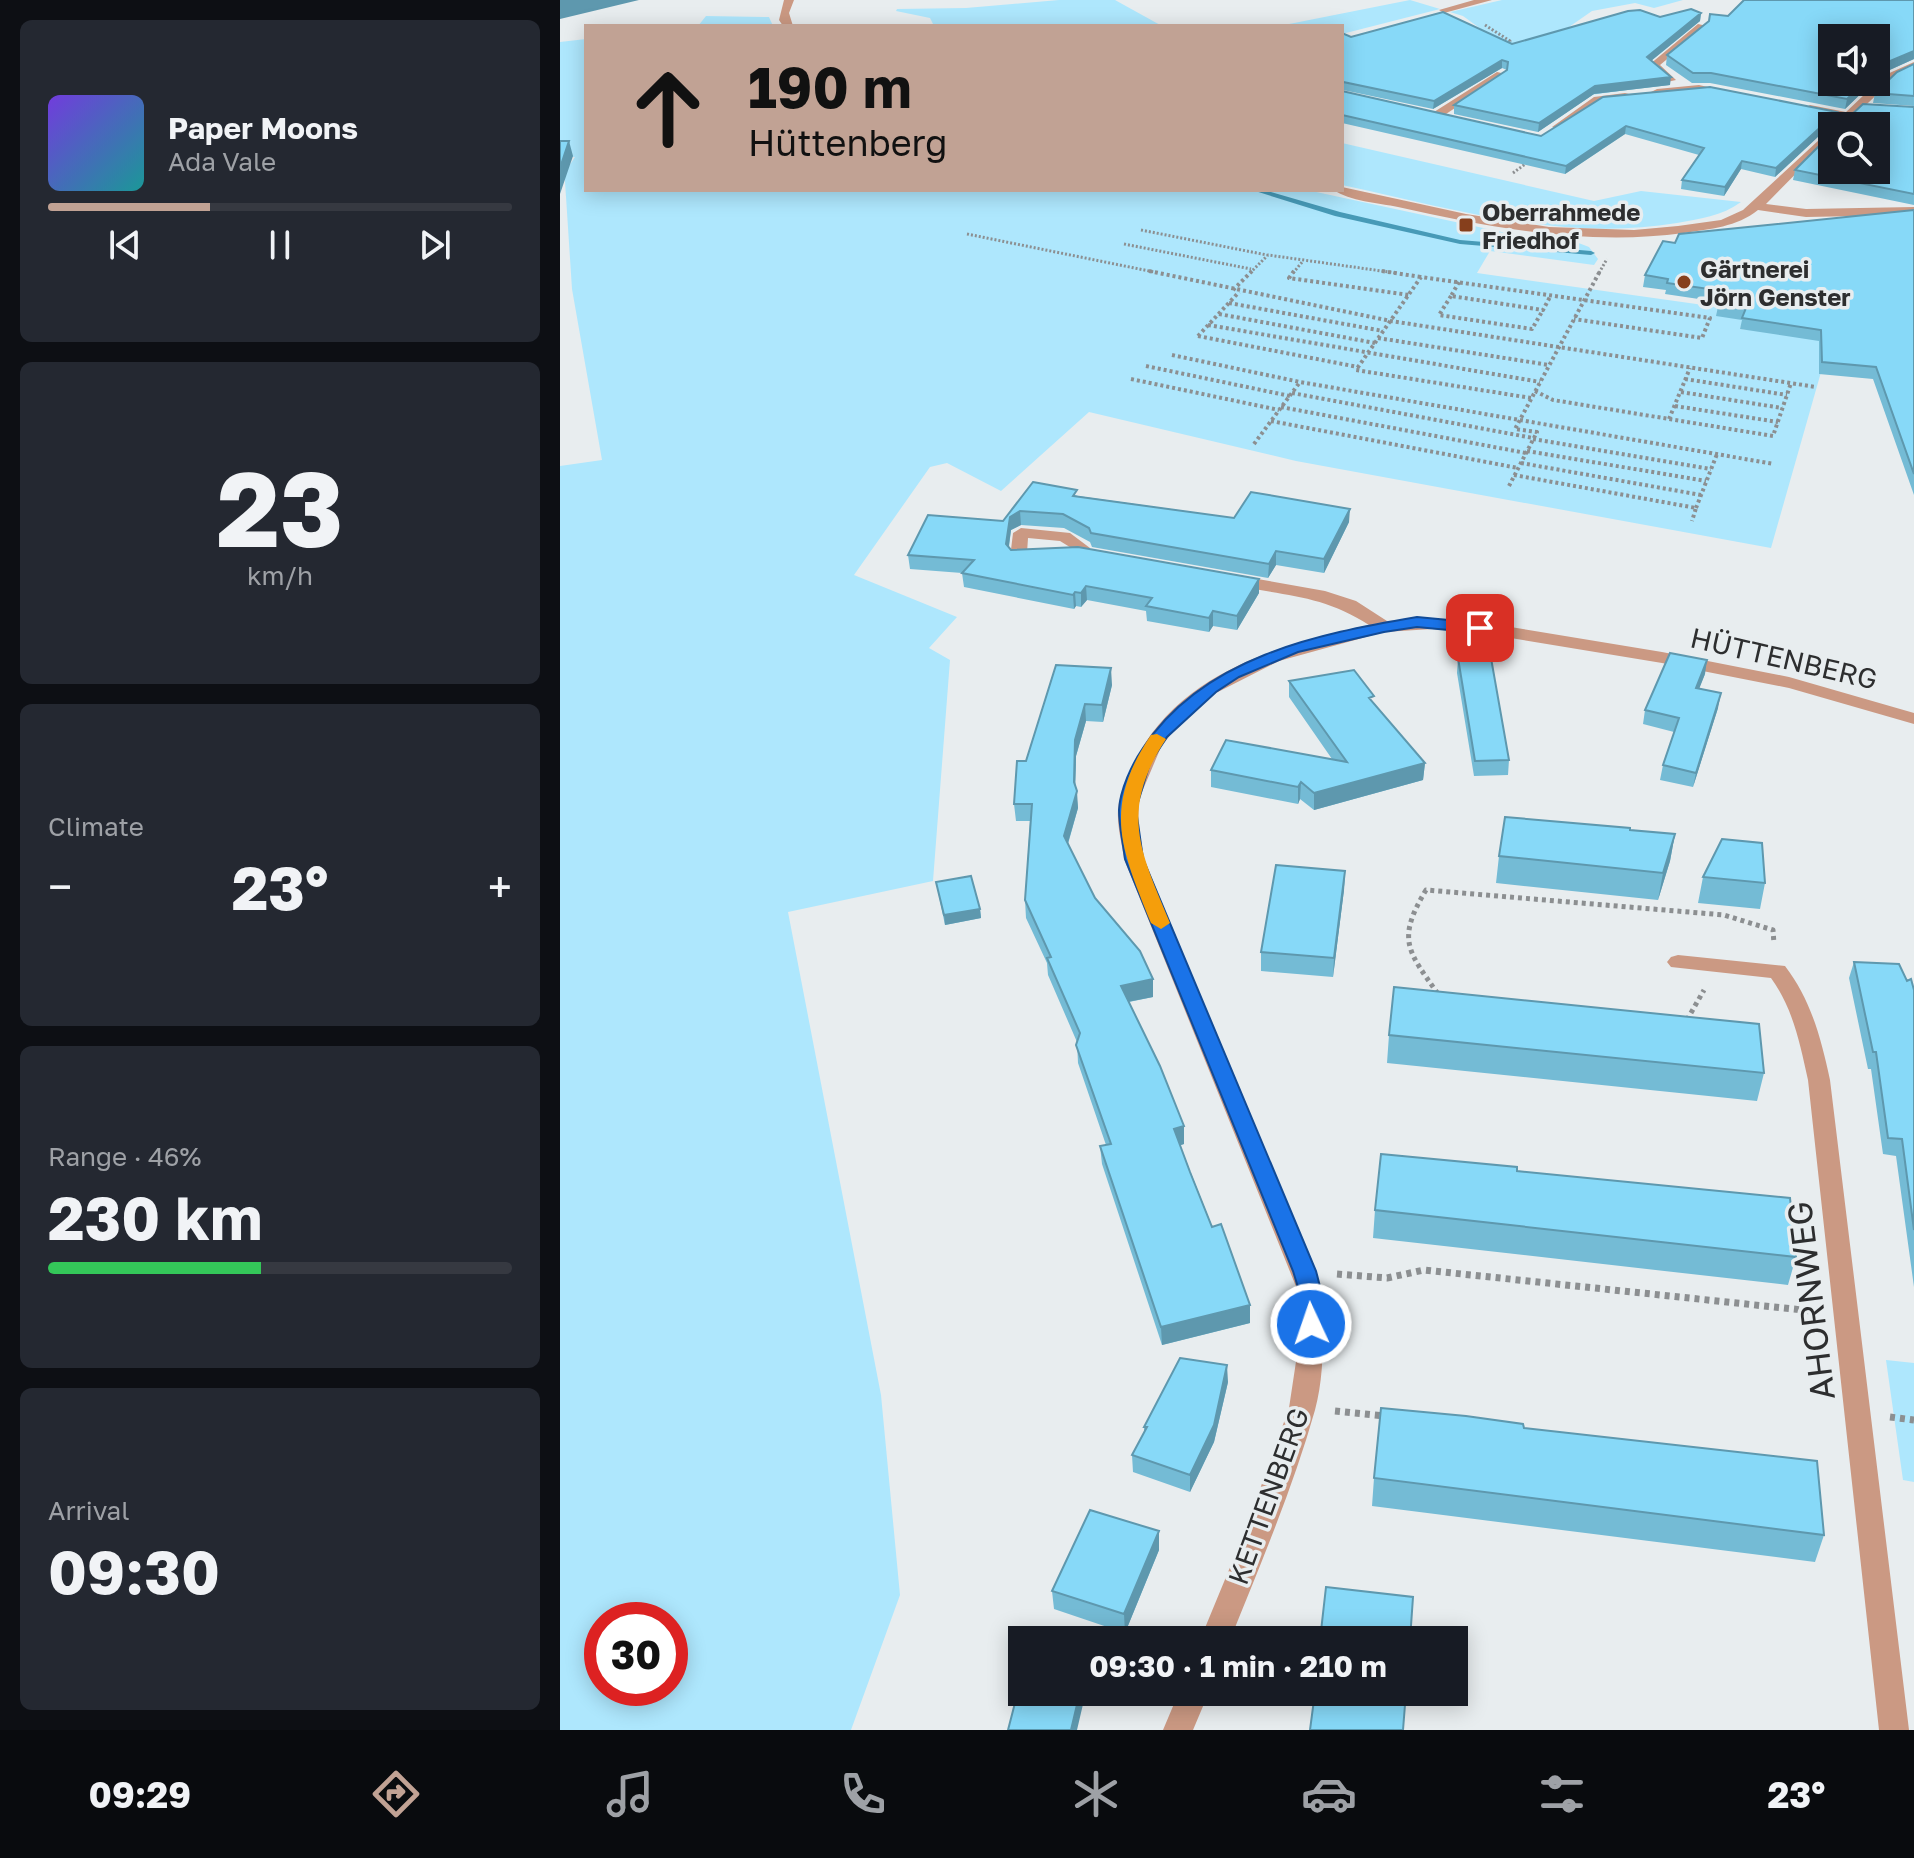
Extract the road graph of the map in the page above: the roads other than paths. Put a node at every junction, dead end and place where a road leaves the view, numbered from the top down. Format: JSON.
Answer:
{"nodes":[{"id":1,"x":789,"y":0,"type":"edge"},
{"id":2,"x":1487,"y":0,"type":"edge"},
{"id":3,"x":1444,"y":10,"type":"edge"},
{"id":4,"x":786,"y":24,"type":"edge"},
{"id":5,"x":1702,"y":26,"type":"edge"},
{"id":6,"x":1914,"y":65,"type":"edge"},
{"id":7,"x":1501,"y":74,"type":"edge"},
{"id":8,"x":1688,"y":89,"type":"junction"},
{"id":9,"x":1729,"y":93,"type":"edge"},
{"id":10,"x":1794,"y":105,"type":"edge"},
{"id":11,"x":1409,"y":110,"type":"edge"},
{"id":12,"x":1872,"y":110,"type":"edge"},
{"id":13,"x":1854,"y":112,"type":"junction"},
{"id":14,"x":1436,"y":116,"type":"junction"},
{"id":15,"x":1451,"y":119,"type":"edge"},
{"id":16,"x":1541,"y":139,"type":"edge"},
{"id":17,"x":1818,"y":145,"type":"edge"},
{"id":18,"x":1344,"y":191,"type":"edge"},
{"id":19,"x":1757,"y":206,"type":"junction"},
{"id":20,"x":1914,"y":211,"type":"edge"},
{"id":21,"x":1220,"y":577,"type":"edge"},
{"id":22,"x":1384,"y":627,"type":"junction"},
{"id":23,"x":1914,"y":719,"type":"edge"},
{"id":24,"x":1678,"y":962,"type":"dead end"},
{"id":25,"x":1221,"y":1626,"type":"edge"},
{"id":26,"x":1188,"y":1706,"type":"edge"},
{"id":27,"x":1178,"y":1730,"type":"edge"},
{"id":28,"x":1894,"y":1730,"type":"edge"}],
"edges":[{"from":1,"to":4,"type":"street"},
{"from":2,"to":3,"type":"street"},
{"from":5,"to":8,"type":"street"},
{"from":6,"to":13,"type":"street"},
{"from":7,"to":14,"type":"street"},
{"from":8,"to":9,"type":"street"},
{"from":8,"to":16,"type":"street"},
{"from":10,"to":13,"type":"street"},
{"from":11,"to":14,"type":"street"},
{"from":12,"to":13,"type":"street"},
{"from":14,"to":15,"type":"street"},
{"from":17,"to":19,"type":"street"},
{"from":18,"to":19,"type":"street"},
{"from":19,"to":20,"type":"street"},
{"from":21,"to":22,"type":"street"},
{"from":22,"to":23,"type":"street","name":"HÜTTENBERG"},
{"from":22,"to":25,"type":"street","name":"KETTENBERG"},
{"from":24,"to":28,"type":"street","name":"AHORNWEG"},
{"from":26,"to":27,"type":"street"}]}
